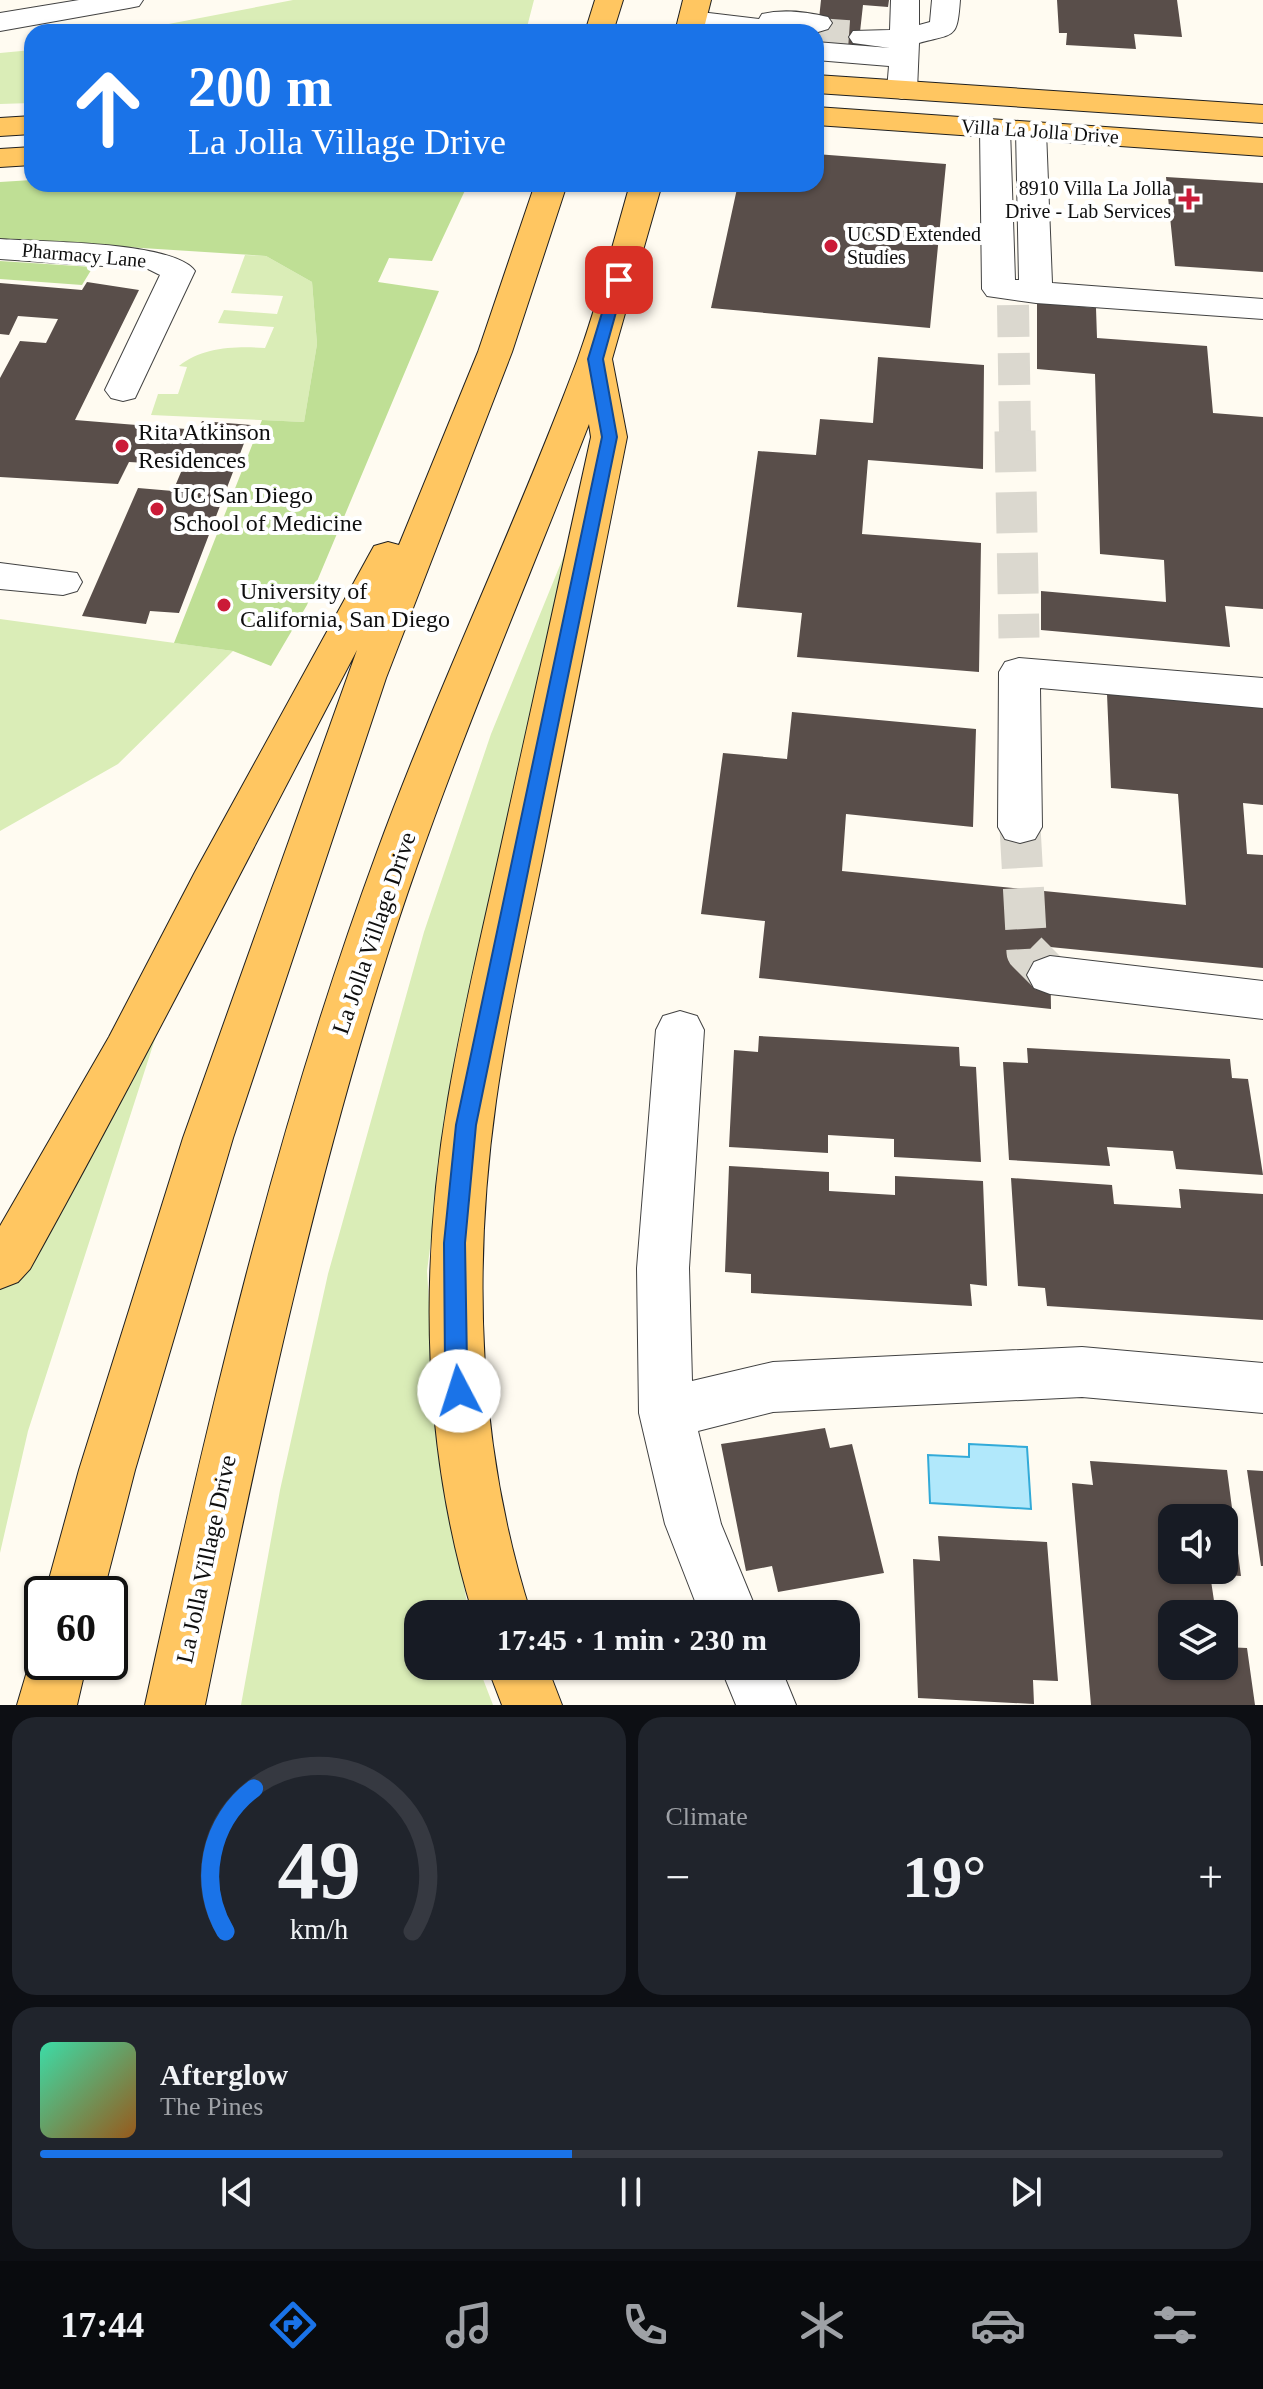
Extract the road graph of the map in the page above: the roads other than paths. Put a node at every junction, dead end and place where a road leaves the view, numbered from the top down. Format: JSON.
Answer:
{"nodes":[{"id":1,"x":129,"y":0,"type":"edge"},
{"id":2,"x":609,"y":0,"type":"edge"},
{"id":3,"x":946,"y":0,"type":"edge"},
{"id":4,"x":693,"y":17,"type":"edge"},
{"id":5,"x":0,"y":22,"type":"edge"},
{"id":6,"x":602,"y":24,"type":"edge"},
{"id":7,"x":740,"y":24,"type":"edge"},
{"id":8,"x":861,"y":31,"type":"tunnel mouth"},
{"id":9,"x":904,"y":31,"type":"edge"},
{"id":10,"x":824,"y":36,"type":"tunnel mouth"},
{"id":11,"x":824,"y":85,"type":"edge"},
{"id":12,"x":902,"y":90,"type":"junction"},
{"id":13,"x":1263,"y":114,"type":"edge"},
{"id":14,"x":824,"y":117,"type":"edge"},
{"id":15,"x":24,"y":126,"type":"edge"},
{"id":16,"x":0,"y":127,"type":"edge"},
{"id":17,"x":995,"y":129,"type":"junction"},
{"id":18,"x":1031,"y":131,"type":"junction"},
{"id":19,"x":1263,"y":147,"type":"edge"},
{"id":20,"x":24,"y":156,"type":"edge"},
{"id":21,"x":0,"y":158,"type":"edge"},
{"id":22,"x":548,"y":192,"type":"edge"},
{"id":23,"x":644,"y":192,"type":"edge"},
{"id":24,"x":0,"y":249,"type":"edge"},
{"id":25,"x":1015,"y":294,"type":"junction"},
{"id":26,"x":1263,"y":309,"type":"edge"},
{"id":27,"x":495,"y":352,"type":"junction"},
{"id":28,"x":595,"y":359,"type":"junction"},
{"id":29,"x":123,"y":390,"type":"dead end"},
{"id":30,"x":0,"y":576,"type":"edge"},
{"id":31,"x":63,"y":582,"type":"dead end"},
{"id":32,"x":1263,"y":693,"type":"edge"},
{"id":33,"x":1020,"y":827,"type":"tunnel mouth"},
{"id":34,"x":1050,"y":975,"type":"dead end"},
{"id":35,"x":1263,"y":1000,"type":"edge"},
{"id":36,"x":680,"y":1030,"type":"dead end"},
{"id":37,"x":0,"y":1266,"type":"edge"},
{"id":38,"x":1263,"y":1388,"type":"edge"},
{"id":39,"x":666,"y":1413,"type":"junction"},
{"id":40,"x":79,"y":1576,"type":"edge"},
{"id":41,"x":498,"y":1600,"type":"edge"},
{"id":42,"x":723,"y":1600,"type":"edge"},
{"id":43,"x":53,"y":1680,"type":"edge"},
{"id":44,"x":522,"y":1680,"type":"edge"},
{"id":45,"x":756,"y":1680,"type":"edge"},
{"id":46,"x":47,"y":1705,"type":"edge"},
{"id":47,"x":175,"y":1705,"type":"edge"},
{"id":48,"x":532,"y":1705,"type":"edge"},
{"id":49,"x":766,"y":1705,"type":"edge"}],
"edges":[{"from":1,"to":5,"type":"street"},
{"from":2,"to":6,"type":"main road"},
{"from":3,"to":9,"type":"street"},
{"from":4,"to":7,"type":"street"},
{"from":8,"to":9,"type":"street"},
{"from":9,"to":10,"type":"street"},
{"from":9,"to":12,"type":"street"},
{"from":11,"to":12,"type":"main road","name":"Villa La Jolla Drive"},
{"from":12,"to":13,"type":"main road","name":"Villa La Jolla Drive"},
{"from":14,"to":17,"type":"main road","name":"Villa La Jolla Drive"},
{"from":15,"to":16,"type":"main road"},
{"from":17,"to":18,"type":"main road","name":"Villa La Jolla Drive"},
{"from":17,"to":25,"type":"street"},
{"from":18,"to":19,"type":"main road","name":"Villa La Jolla Drive"},
{"from":18,"to":25,"type":"street"},
{"from":20,"to":21,"type":"main road"},
{"from":22,"to":27,"type":"main road"},
{"from":23,"to":28,"type":"main road","name":"La Jolla Village Drive"},
{"from":24,"to":29,"type":"street","name":"Pharmacy Lane"},
{"from":25,"to":26,"type":"street"},
{"from":27,"to":37,"type":"main road"},
{"from":27,"to":40,"type":"main road"},
{"from":28,"to":41,"type":"main road"},
{"from":28,"to":47,"type":"main road","name":"La Jolla Village Drive"},
{"from":30,"to":31,"type":"street"},
{"from":32,"to":33,"type":"street"},
{"from":34,"to":35,"type":"street"},
{"from":36,"to":39,"type":"street"},
{"from":38,"to":39,"type":"street"},
{"from":39,"to":42,"type":"street"},
{"from":43,"to":46,"type":"main road"},
{"from":44,"to":48,"type":"main road"},
{"from":45,"to":49,"type":"street"}]}
